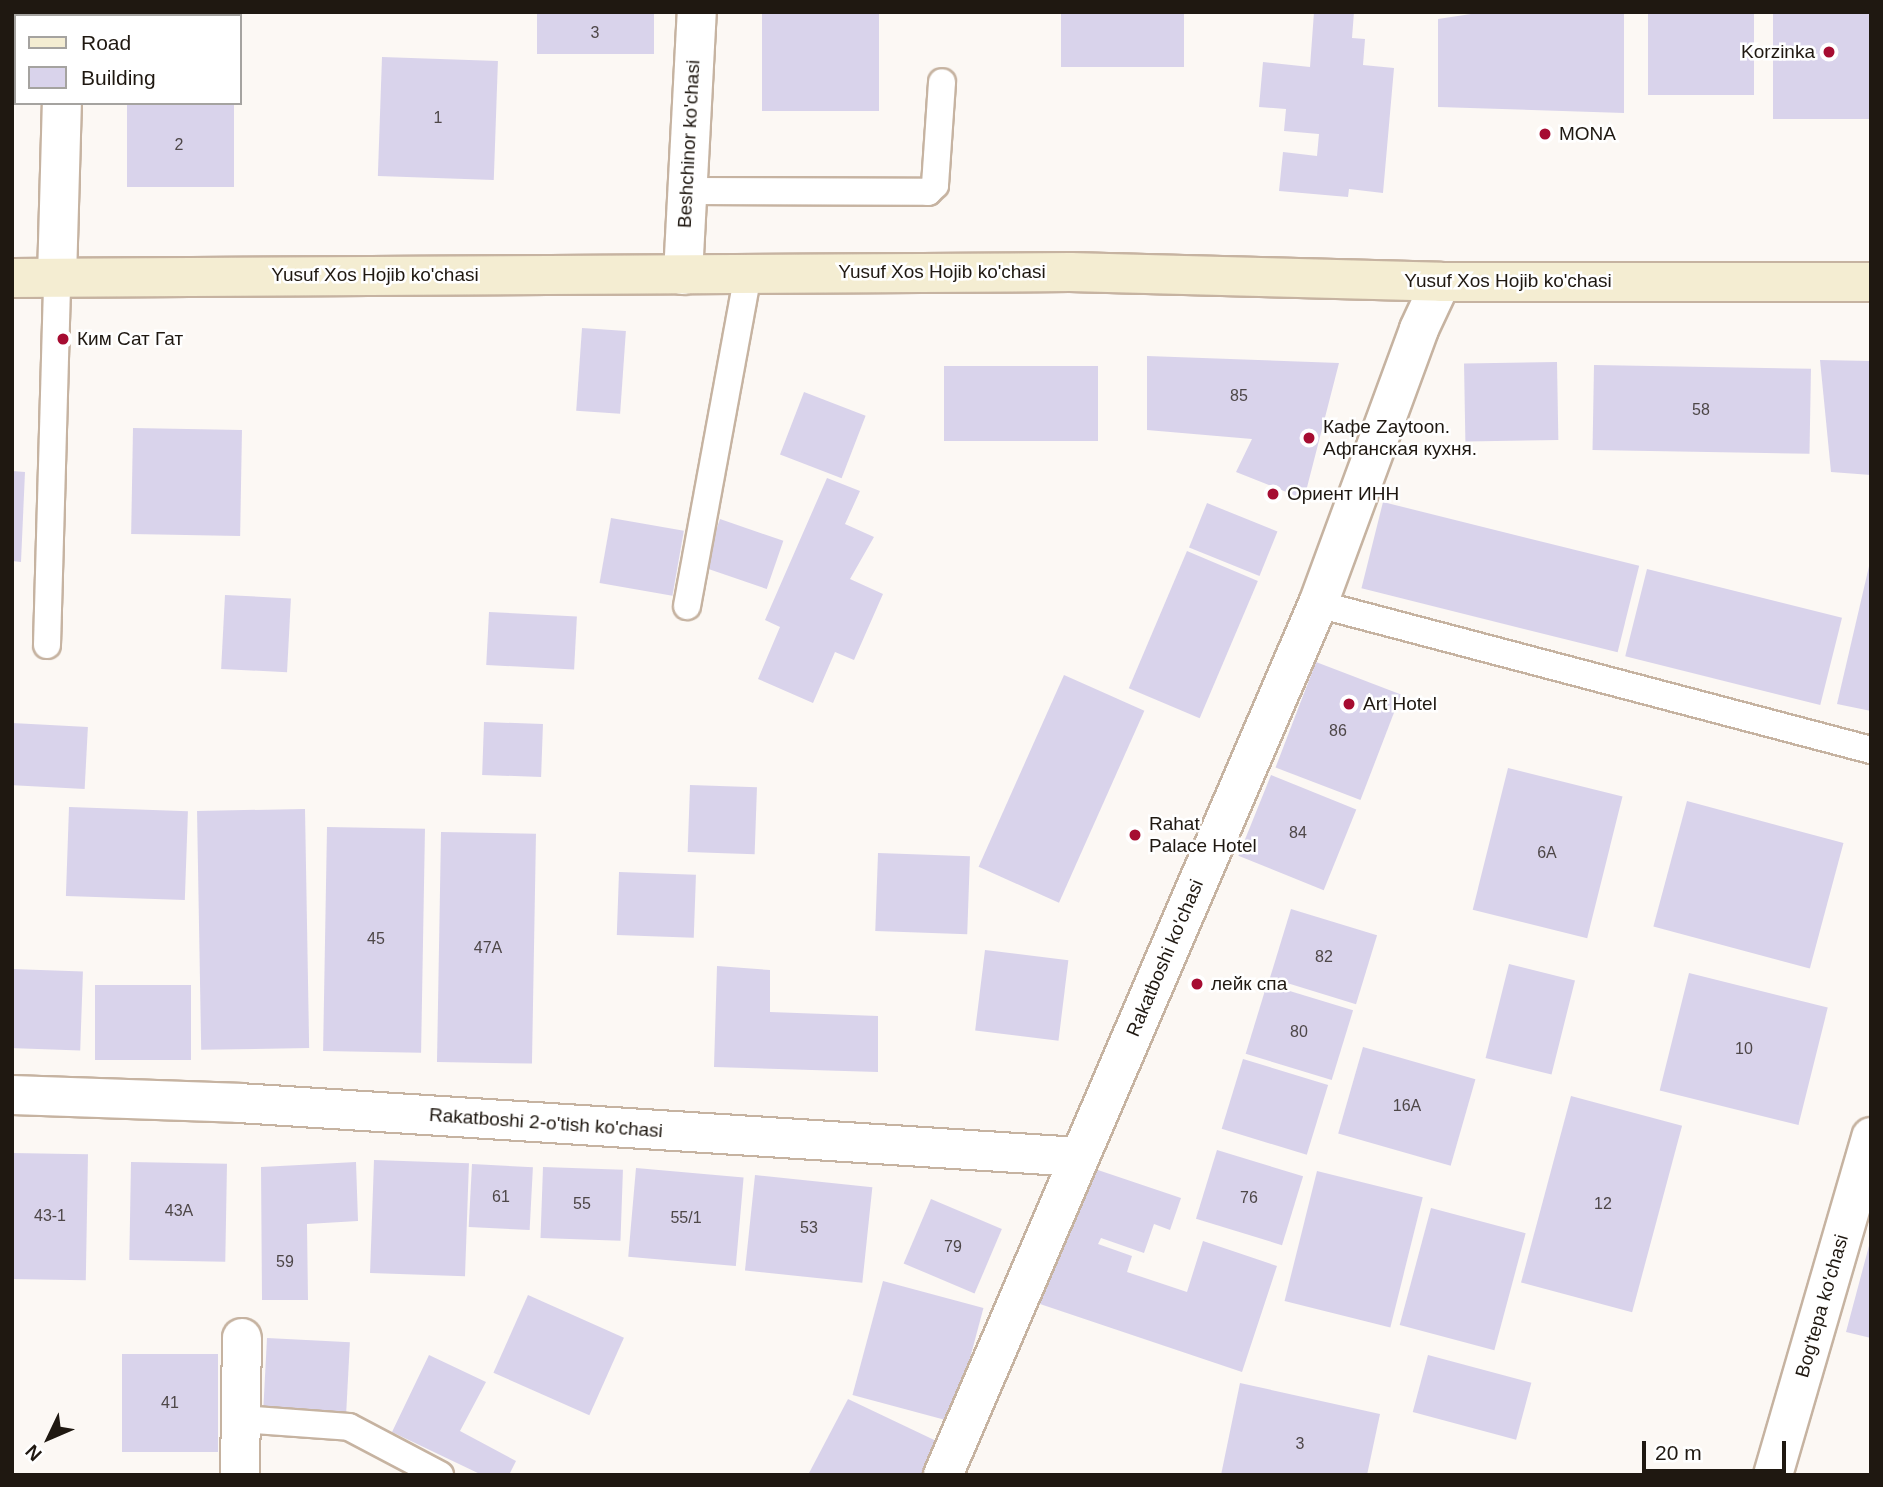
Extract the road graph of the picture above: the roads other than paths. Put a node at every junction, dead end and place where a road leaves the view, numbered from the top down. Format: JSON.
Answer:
{"nodes":[{"id":1,"x":697,"y":12,"type":"edge"},
{"id":2,"x":942,"y":82,"type":"dead end"},
{"id":3,"x":62,"y":105,"type":"edge"},
{"id":4,"x":687,"y":191,"type":"junction"},
{"id":5,"x":748,"y":273,"type":"junction"},
{"id":6,"x":682,"y":275,"type":"junction"},
{"id":7,"x":12,"y":278,"type":"edge"},
{"id":8,"x":57,"y":278,"type":"junction"},
{"id":9,"x":1441,"y":282,"type":"junction"},
{"id":10,"x":1871,"y":282,"type":"edge"},
{"id":11,"x":1318,"y":604,"type":"junction"},
{"id":12,"x":687,"y":606,"type":"dead end"},
{"id":13,"x":47,"y":645,"type":"dead end"},
{"id":14,"x":1871,"y":750,"type":"edge"},
{"id":15,"x":12,"y":1095,"type":"edge"},
{"id":16,"x":1871,"y":1138,"type":"edge"},
{"id":17,"x":1079,"y":1157,"type":"junction"},
{"id":18,"x":242,"y":1338,"type":"dead end"},
{"id":19,"x":241,"y":1419,"type":"junction"},
{"id":20,"x":240,"y":1475,"type":"edge"},
{"id":21,"x":440,"y":1475,"type":"edge"},
{"id":22,"x":943,"y":1475,"type":"edge"},
{"id":23,"x":1773,"y":1475,"type":"edge"}],
"edges":[{"from":1,"to":4,"type":"street","name":"Beshchinor ko'chasi"},
{"from":2,"to":4,"type":"lane"},
{"from":3,"to":8,"type":"street"},
{"from":4,"to":6,"type":"street","name":"Beshchinor ko'chasi"},
{"from":5,"to":6,"type":"main road","name":"Yusuf Xos Hojib ko'chasi"},
{"from":5,"to":9,"type":"main road","name":"Yusuf Xos Hojib ko'chasi"},
{"from":5,"to":12,"type":"lane"},
{"from":6,"to":8,"type":"main road","name":"Yusuf Xos Hojib ko'chasi"},
{"from":7,"to":8,"type":"main road","name":"Yusuf Xos Hojib ko'chasi"},
{"from":8,"to":13,"type":"lane"},
{"from":9,"to":10,"type":"main road","name":"Yusuf Xos Hojib ko'chasi"},
{"from":9,"to":11,"type":"street","name":"Rakatboshi ko'chasi"},
{"from":11,"to":14,"type":"lane"},
{"from":11,"to":17,"type":"street","name":"Rakatboshi ko'chasi"},
{"from":15,"to":17,"type":"street","name":"Rakatboshi 2-o'tish ko'chasi"},
{"from":16,"to":23,"type":"street","name":"Bog'tepa ko'chasi"},
{"from":17,"to":22,"type":"street","name":"Rakatboshi ko'chasi"},
{"from":18,"to":19,"type":"street"},
{"from":19,"to":20,"type":"street"},
{"from":19,"to":21,"type":"lane"}]}
